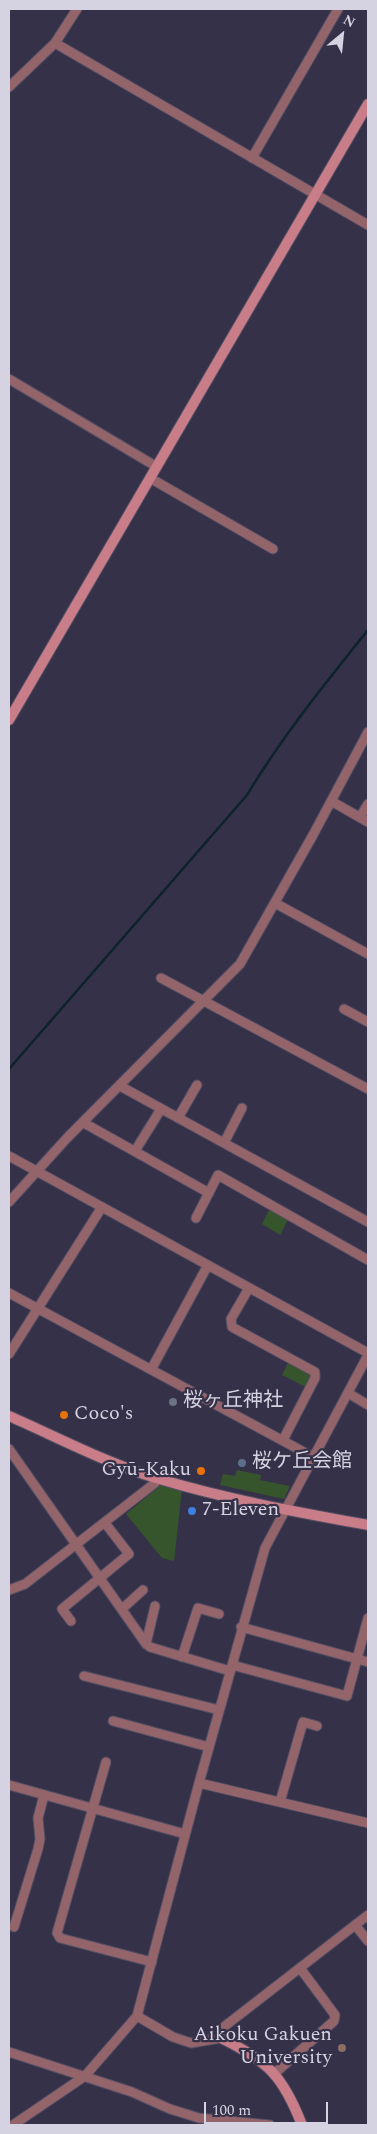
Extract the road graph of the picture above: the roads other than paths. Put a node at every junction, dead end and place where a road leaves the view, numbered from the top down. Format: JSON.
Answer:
{"nodes":[{"id":1,"x":76,"y":9,"type":"edge"},
{"id":2,"x":338,"y":9,"type":"edge"},
{"id":3,"x":56,"y":43,"type":"junction"},
{"id":4,"x":9,"y":87,"type":"edge"},
{"id":5,"x":367,"y":111,"type":"edge"},
{"id":6,"x":252,"y":158,"type":"junction"},
{"id":7,"x":315,"y":195,"type":"junction"},
{"id":8,"x":368,"y":225,"type":"edge"},
{"id":9,"x":9,"y":379,"type":"edge"},
{"id":10,"x":157,"y":466,"type":"junction"},
{"id":11,"x":150,"y":478,"type":"junction"},
{"id":12,"x":273,"y":549,"type":"dead end"},
{"id":13,"x":9,"y":720,"type":"edge"},
{"id":14,"x":368,"y":732,"type":"edge"},
{"id":15,"x":331,"y":801,"type":"junction"},
{"id":16,"x":368,"y":804,"type":"edge"},
{"id":17,"x":364,"y":819,"type":"edge"},
{"id":18,"x":275,"y":904,"type":"junction"},
{"id":19,"x":368,"y":954,"type":"edge"},
{"id":20,"x":161,"y":978,"type":"dead end"},
{"id":21,"x":205,"y":1001,"type":"junction"},
{"id":22,"x":344,"y":1009,"type":"dead end"},
{"id":23,"x":368,"y":1022,"type":"edge"},
{"id":24,"x":120,"y":1086,"type":"junction"},
{"id":25,"x":196,"y":1086,"type":"dead end"},
{"id":26,"x":368,"y":1089,"type":"edge"},
{"id":27,"x":242,"y":1108,"type":"dead end"},
{"id":28,"x":161,"y":1109,"type":"junction"},
{"id":29,"x":178,"y":1118,"type":"junction"},
{"id":30,"x":84,"y":1122,"type":"junction"},
{"id":31,"x":224,"y":1143,"type":"junction"},
{"id":32,"x":135,"y":1151,"type":"junction"},
{"id":33,"x":9,"y":1156,"type":"edge"},
{"id":34,"x":38,"y":1172,"type":"junction"},
{"id":35,"x":209,"y":1193,"type":"junction"},
{"id":36,"x":9,"y":1202,"type":"edge"},
{"id":37,"x":102,"y":1207,"type":"junction"},
{"id":38,"x":196,"y":1218,"type":"dead end"},
{"id":39,"x":368,"y":1222,"type":"edge"},
{"id":40,"x":368,"y":1260,"type":"edge"},
{"id":41,"x":208,"y":1265,"type":"junction"},
{"id":42,"x":249,"y":1288,"type":"junction"},
{"id":43,"x":9,"y":1293,"type":"edge"},
{"id":44,"x":37,"y":1308,"type":"junction"},
{"id":45,"x":9,"y":1354,"type":"edge"},
{"id":46,"x":368,"y":1354,"type":"edge"},
{"id":47,"x":152,"y":1368,"type":"junction"},
{"id":48,"x":348,"y":1393,"type":"junction"},
{"id":49,"x":368,"y":1405,"type":"edge"},
{"id":50,"x":9,"y":1416,"type":"edge"},
{"id":51,"x":283,"y":1440,"type":"junction"},
{"id":52,"x":9,"y":1449,"type":"edge"},
{"id":53,"x":313,"y":1457,"type":"junction"},
{"id":54,"x":156,"y":1478,"type":"junction"},
{"id":55,"x":285,"y":1509,"type":"junction"},
{"id":56,"x":105,"y":1523,"type":"junction"},
{"id":57,"x":368,"y":1525,"type":"edge"},
{"id":58,"x":76,"y":1545,"type":"junction"},
{"id":59,"x":100,"y":1578,"type":"junction"},
{"id":60,"x":9,"y":1590,"type":"edge"},
{"id":61,"x":143,"y":1590,"type":"dead end"},
{"id":62,"x":155,"y":1606,"type":"dead end"},
{"id":63,"x":122,"y":1609,"type":"junction"},
{"id":64,"x":219,"y":1614,"type":"dead end"},
{"id":65,"x":368,"y":1618,"type":"edge"},
{"id":66,"x":71,"y":1621,"type":"dead end"},
{"id":67,"x":241,"y":1627,"type":"junction"},
{"id":68,"x":146,"y":1644,"type":"junction"},
{"id":69,"x":182,"y":1657,"type":"junction"},
{"id":70,"x":358,"y":1658,"type":"junction"},
{"id":71,"x":368,"y":1662,"type":"edge"},
{"id":72,"x":231,"y":1668,"type":"junction"},
{"id":73,"x":84,"y":1676,"type":"dead end"},
{"id":74,"x":220,"y":1710,"type":"junction"},
{"id":75,"x":113,"y":1722,"type":"dead end"},
{"id":76,"x":317,"y":1726,"type":"dead end"},
{"id":77,"x":209,"y":1747,"type":"junction"},
{"id":78,"x":106,"y":1762,"type":"dead end"},
{"id":79,"x":199,"y":1783,"type":"junction"},
{"id":80,"x":9,"y":1785,"type":"edge"},
{"id":81,"x":44,"y":1795,"type":"junction"},
{"id":82,"x":280,"y":1802,"type":"junction"},
{"id":83,"x":93,"y":1808,"type":"junction"},
{"id":84,"x":368,"y":1823,"type":"edge"},
{"id":85,"x":185,"y":1834,"type":"junction"},
{"id":86,"x":368,"y":1915,"type":"edge"},
{"id":87,"x":355,"y":1925,"type":"junction"},
{"id":88,"x":14,"y":1928,"type":"dead end"},
{"id":89,"x":368,"y":1941,"type":"edge"},
{"id":90,"x":152,"y":1962,"type":"junction"},
{"id":91,"x":300,"y":1968,"type":"junction"},
{"id":92,"x":137,"y":2016,"type":"junction"},
{"id":93,"x":221,"y":2038,"type":"junction"},
{"id":94,"x":9,"y":2052,"type":"edge"},
{"id":95,"x":275,"y":2073,"type":"junction"},
{"id":96,"x":85,"y":2076,"type":"junction"},
{"id":97,"x":13,"y":2125,"type":"edge"},
{"id":98,"x":270,"y":2125,"type":"edge"},
{"id":99,"x":302,"y":2125,"type":"edge"}],
"edges":[{"from":1,"to":3,"type":"street"},
{"from":2,"to":6,"type":"street"},
{"from":3,"to":4,"type":"street"},
{"from":3,"to":6,"type":"street"},
{"from":5,"to":7,"type":"street"},
{"from":6,"to":7,"type":"street"},
{"from":7,"to":8,"type":"street"},
{"from":7,"to":10,"type":"street"},
{"from":9,"to":10,"type":"street"},
{"from":10,"to":11,"type":"street"},
{"from":11,"to":12,"type":"street"},
{"from":11,"to":13,"type":"street"},
{"from":14,"to":15,"type":"street"},
{"from":15,"to":17,"type":"street"},
{"from":15,"to":18,"type":"street"},
{"from":16,"to":17,"type":"street"},
{"from":18,"to":19,"type":"street"},
{"from":18,"to":21,"type":"street"},
{"from":20,"to":21,"type":"street"},
{"from":21,"to":24,"type":"street"},
{"from":21,"to":26,"type":"street"},
{"from":22,"to":23,"type":"street"},
{"from":24,"to":28,"type":"street"},
{"from":24,"to":30,"type":"street"},
{"from":25,"to":29,"type":"street"},
{"from":27,"to":31,"type":"street"},
{"from":28,"to":29,"type":"street"},
{"from":28,"to":32,"type":"street"},
{"from":29,"to":31,"type":"street"},
{"from":30,"to":32,"type":"street"},
{"from":30,"to":34,"type":"street"},
{"from":31,"to":39,"type":"street"},
{"from":32,"to":35,"type":"street"},
{"from":33,"to":34,"type":"street"},
{"from":34,"to":36,"type":"street"},
{"from":34,"to":37,"type":"street"},
{"from":35,"to":38,"type":"street"},
{"from":35,"to":40,"type":"street"},
{"from":37,"to":41,"type":"street"},
{"from":37,"to":44,"type":"street"},
{"from":41,"to":42,"type":"street"},
{"from":41,"to":47,"type":"street"},
{"from":42,"to":46,"type":"street"},
{"from":42,"to":51,"type":"street"},
{"from":43,"to":44,"type":"street"},
{"from":44,"to":45,"type":"street"},
{"from":44,"to":47,"type":"street"},
{"from":46,"to":48,"type":"street"},
{"from":47,"to":51,"type":"street"},
{"from":48,"to":49,"type":"street"},
{"from":48,"to":53,"type":"street"},
{"from":50,"to":54,"type":"street"},
{"from":51,"to":53,"type":"street"},
{"from":52,"to":58,"type":"street"},
{"from":53,"to":55,"type":"street"},
{"from":54,"to":55,"type":"street"},
{"from":54,"to":56,"type":"street"},
{"from":55,"to":57,"type":"street"},
{"from":55,"to":67,"type":"street"},
{"from":56,"to":58,"type":"street"},
{"from":56,"to":59,"type":"street"},
{"from":58,"to":59,"type":"street"},
{"from":58,"to":60,"type":"street"},
{"from":59,"to":63,"type":"street"},
{"from":59,"to":66,"type":"street"},
{"from":61,"to":63,"type":"street"},
{"from":62,"to":68,"type":"street"},
{"from":63,"to":68,"type":"street"},
{"from":64,"to":69,"type":"street"},
{"from":65,"to":70,"type":"street"},
{"from":67,"to":70,"type":"street"},
{"from":67,"to":72,"type":"street"},
{"from":68,"to":69,"type":"street"},
{"from":69,"to":72,"type":"street"},
{"from":70,"to":71,"type":"street"},
{"from":70,"to":72,"type":"street"},
{"from":72,"to":74,"type":"street"},
{"from":73,"to":74,"type":"street"},
{"from":74,"to":77,"type":"street"},
{"from":75,"to":77,"type":"street"},
{"from":76,"to":82,"type":"street"},
{"from":77,"to":79,"type":"street"},
{"from":78,"to":83,"type":"street"},
{"from":79,"to":82,"type":"street"},
{"from":79,"to":85,"type":"street"},
{"from":80,"to":81,"type":"street"},
{"from":81,"to":83,"type":"street"},
{"from":81,"to":88,"type":"street"},
{"from":82,"to":84,"type":"street"},
{"from":83,"to":85,"type":"street"},
{"from":83,"to":90,"type":"street"},
{"from":85,"to":90,"type":"street"},
{"from":86,"to":87,"type":"street"},
{"from":87,"to":89,"type":"street"},
{"from":87,"to":91,"type":"street"},
{"from":90,"to":92,"type":"street"},
{"from":91,"to":93,"type":"street"},
{"from":91,"to":95,"type":"street"},
{"from":92,"to":93,"type":"street"},
{"from":92,"to":96,"type":"street"},
{"from":93,"to":95,"type":"street"},
{"from":94,"to":96,"type":"street"},
{"from":95,"to":99,"type":"street"},
{"from":96,"to":97,"type":"street"},
{"from":96,"to":98,"type":"street"}]}
